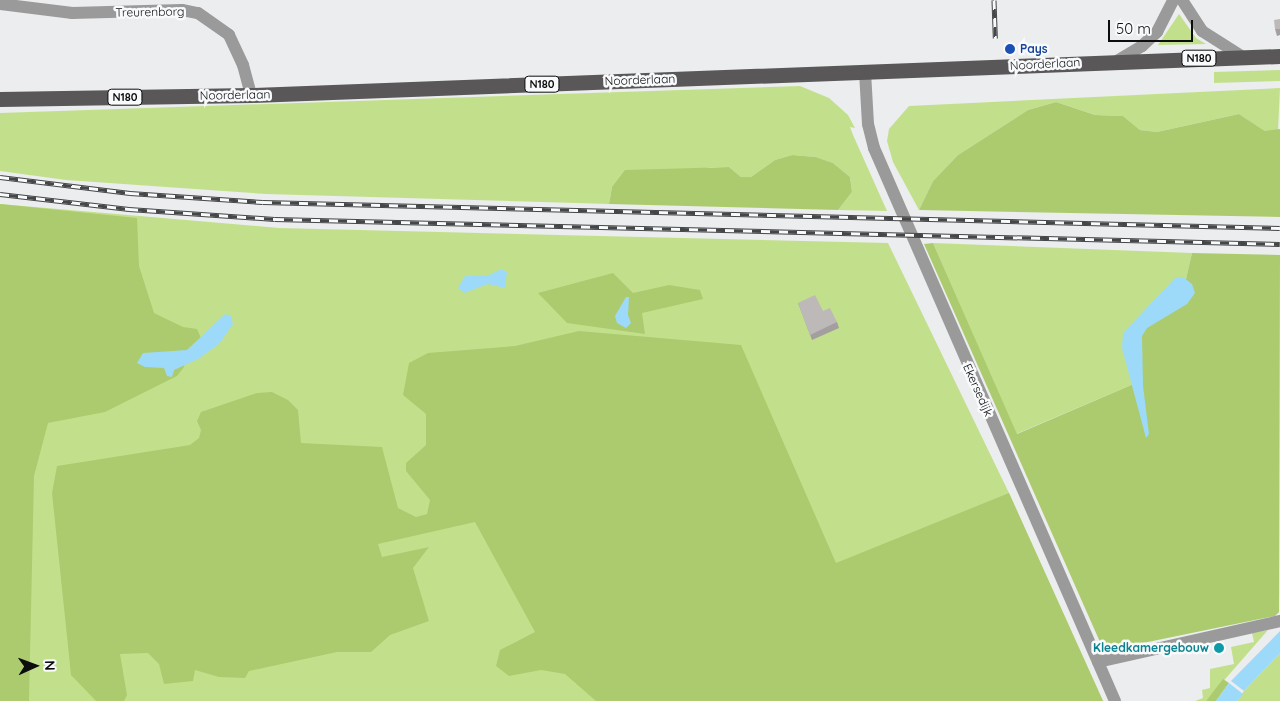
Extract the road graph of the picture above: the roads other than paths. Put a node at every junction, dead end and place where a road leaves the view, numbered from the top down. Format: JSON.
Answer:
{"nodes":[{"id":1,"x":1173,"y":0,"type":"edge"},
{"id":2,"x":1182,"y":0,"type":"edge"},
{"id":3,"x":0,"y":4,"type":"edge"},
{"id":4,"x":1243,"y":56,"type":"junction"},
{"id":5,"x":1280,"y":56,"type":"edge"},
{"id":6,"x":1117,"y":61,"type":"junction"},
{"id":7,"x":865,"y":72,"type":"junction"},
{"id":8,"x":251,"y":95,"type":"junction"},
{"id":9,"x":0,"y":99,"type":"edge"},
{"id":10,"x":1280,"y":621,"type":"edge"},
{"id":11,"x":1098,"y":662,"type":"junction"},
{"id":12,"x":1115,"y":701,"type":"edge"}],
"edges":[{"from":1,"to":6,"type":"street"},
{"from":2,"to":4,"type":"street"},
{"from":3,"to":8,"type":"street","name":"Treurenborg"},
{"from":4,"to":5,"type":"main road","name":"Noorderlaan","number":"N180"},
{"from":4,"to":6,"type":"main road","name":"Noorderlaan","number":"N180"},
{"from":6,"to":7,"type":"main road","name":"Noorderlaan","number":"N180"},
{"from":7,"to":8,"type":"main road","name":"Noorderlaan","number":"N180"},
{"from":7,"to":11,"type":"street","name":"Ekersedijk"},
{"from":8,"to":9,"type":"main road","name":"Noorderlaan","number":"N180"},
{"from":10,"to":11,"type":"street"},
{"from":11,"to":12,"type":"street","name":"Ekersedijk"}]}
